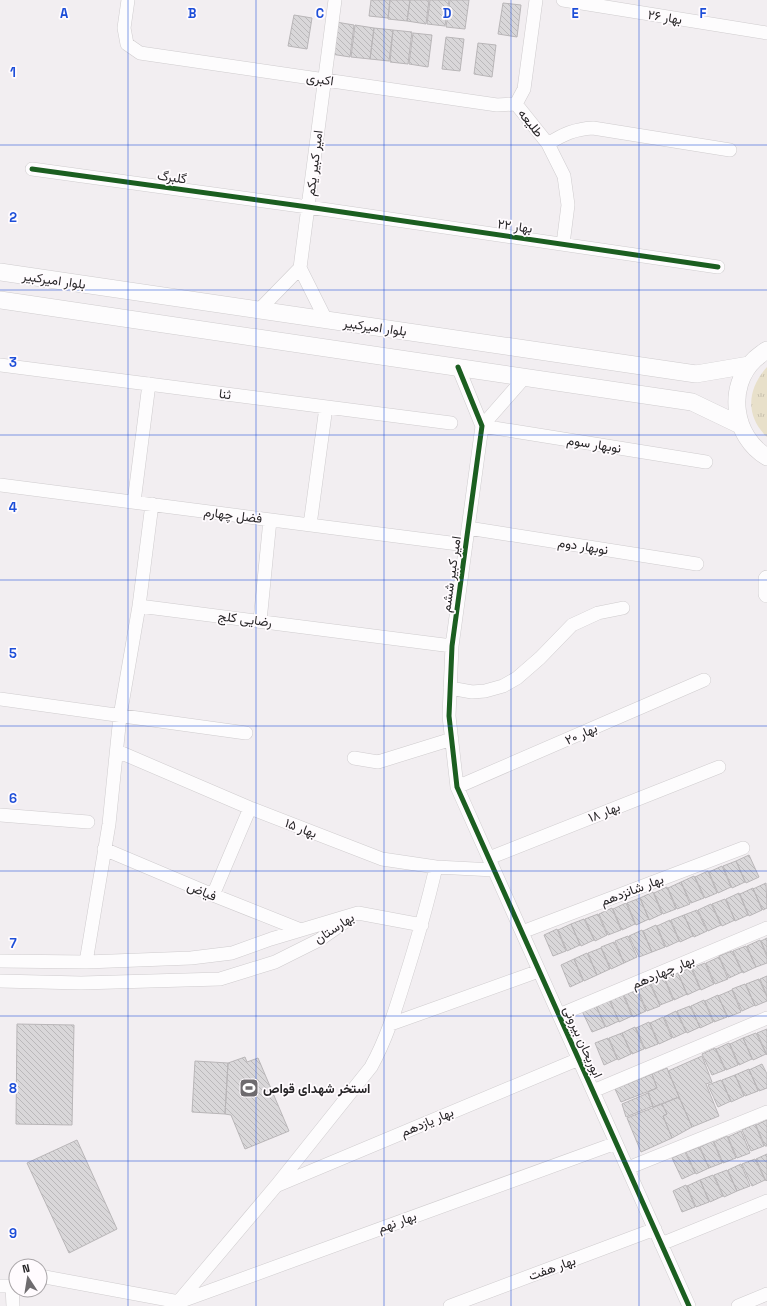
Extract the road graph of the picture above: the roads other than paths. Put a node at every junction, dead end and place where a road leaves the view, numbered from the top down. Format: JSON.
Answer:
{"nodes":[{"id":1,"x":128,"y":0,"type":"edge"},
{"id":2,"x":335,"y":0,"type":"edge"},
{"id":3,"x":536,"y":0,"type":"edge"},
{"id":4,"x":563,"y":0,"type":"edge"},
{"id":5,"x":767,"y":33,"type":"edge"},
{"id":6,"x":325,"y":80,"type":"junction"},
{"id":7,"x":516,"y":104,"type":"junction"},
{"id":8,"x":548,"y":144,"type":"junction"},
{"id":9,"x":730,"y":150,"type":"dead end"},
{"id":10,"x":32,"y":169,"type":"dead end"},
{"id":11,"x":308,"y":207,"type":"junction"},
{"id":12,"x":563,"y":244,"type":"junction"},
{"id":13,"x":718,"y":267,"type":"dead end"},
{"id":14,"x":300,"y":268,"type":"junction"},
{"id":15,"x":0,"y":272,"type":"edge"},
{"id":16,"x":0,"y":300,"type":"edge"},
{"id":17,"x":259,"y":310,"type":"junction"},
{"id":18,"x":326,"y":320,"type":"junction"},
{"id":19,"x":767,"y":350,"type":"edge"},
{"id":20,"x":0,"y":365,"type":"edge"},
{"id":21,"x":749,"y":365,"type":"junction"},
{"id":22,"x":458,"y":367,"type":"junction"},
{"id":23,"x":525,"y":377,"type":"junction"},
{"id":24,"x":149,"y":384,"type":"junction"},
{"id":25,"x":326,"y":407,"type":"junction"},
{"id":26,"x":451,"y":423,"type":"dead end"},
{"id":27,"x":740,"y":425,"type":"junction"},
{"id":28,"x":482,"y":426,"type":"junction"},
{"id":29,"x":767,"y":456,"type":"edge"},
{"id":30,"x":706,"y":462,"type":"dead end"},
{"id":31,"x":0,"y":485,"type":"edge"},
{"id":32,"x":134,"y":502,"type":"junction"},
{"id":33,"x":152,"y":504,"type":"junction"},
{"id":34,"x":270,"y":520,"type":"junction"},
{"id":35,"x":310,"y":525,"type":"junction"},
{"id":36,"x":468,"y":528,"type":"junction"},
{"id":37,"x":466,"y":545,"type":"junction"},
{"id":38,"x":697,"y":564,"type":"dead end"},
{"id":39,"x":767,"y":579,"type":"edge"},
{"id":40,"x":767,"y":594,"type":"edge"},
{"id":41,"x":139,"y":606,"type":"junction"},
{"id":42,"x":622,"y":608,"type":"dead end"},
{"id":43,"x":260,"y":621,"type":"junction"},
{"id":44,"x":452,"y":646,"type":"junction"},
{"id":45,"x":704,"y":680,"type":"dead end"},
{"id":46,"x":450,"y":688,"type":"junction"},
{"id":47,"x":0,"y":699,"type":"edge"},
{"id":48,"x":120,"y":716,"type":"junction"},
{"id":49,"x":246,"y":733,"type":"dead end"},
{"id":50,"x":452,"y":738,"type":"junction"},
{"id":51,"x":117,"y":751,"type":"junction"},
{"id":52,"x":354,"y":758,"type":"dead end"},
{"id":53,"x":720,"y":767,"type":"dead end"},
{"id":54,"x":457,"y":788,"type":"junction"},
{"id":55,"x":250,"y":808,"type":"junction"},
{"id":56,"x":0,"y":815,"type":"edge"},
{"id":57,"x":88,"y":822,"type":"dead end"},
{"id":58,"x":743,"y":848,"type":"dead end"},
{"id":59,"x":104,"y":849,"type":"junction"},
{"id":60,"x":491,"y":864,"type":"junction"},
{"id":61,"x":436,"y":867,"type":"junction"},
{"id":62,"x":213,"y":896,"type":"junction"},
{"id":63,"x":358,"y":912,"type":"junction"},
{"id":64,"x":422,"y":925,"type":"junction"},
{"id":65,"x":767,"y":928,"type":"edge"},
{"id":66,"x":301,"y":930,"type":"junction"},
{"id":67,"x":522,"y":932,"type":"junction"},
{"id":68,"x":0,"y":961,"type":"edge"},
{"id":69,"x":86,"y":962,"type":"junction"},
{"id":70,"x":540,"y":972,"type":"junction"},
{"id":71,"x":0,"y":981,"type":"edge"},
{"id":72,"x":559,"y":1015,"type":"junction"},
{"id":73,"x":767,"y":1018,"type":"edge"},
{"id":74,"x":391,"y":1024,"type":"junction"},
{"id":75,"x":579,"y":1059,"type":"junction"},
{"id":76,"x":593,"y":1090,"type":"junction"},
{"id":77,"x":767,"y":1112,"type":"edge"},
{"id":78,"x":616,"y":1143,"type":"junction"},
{"id":79,"x":628,"y":1168,"type":"junction"},
{"id":80,"x":276,"y":1186,"type":"junction"},
{"id":81,"x":767,"y":1201,"type":"edge"},
{"id":82,"x":655,"y":1229,"type":"junction"},
{"id":83,"x":661,"y":1244,"type":"junction"},
{"id":84,"x":48,"y":1278,"type":"edge"},
{"id":85,"x":767,"y":1294,"type":"edge"},
{"id":86,"x":177,"y":1304,"type":"edge"},
{"id":87,"x":450,"y":1306,"type":"edge"},
{"id":88,"x":689,"y":1306,"type":"edge"},
{"id":89,"x":738,"y":1306,"type":"edge"}],
"edges":[{"from":1,"to":6,"type":"street","name":"اکبری"},
{"from":2,"to":6,"type":"street","name":"امیر کبیر یکم"},
{"from":3,"to":7,"type":"street","name":"طلیعه"},
{"from":4,"to":5,"type":"street","name":"بهار ۲۶"},
{"from":6,"to":7,"type":"street","name":"اکبری"},
{"from":6,"to":11,"type":"street","name":"امیر کبیر یکم"},
{"from":7,"to":8,"type":"street","name":"طلیعه"},
{"from":8,"to":9,"type":"street"},
{"from":8,"to":12,"type":"street","name":"طلیعه"},
{"from":10,"to":11,"type":"street","name":"گلبرگ"},
{"from":11,"to":12,"type":"street","name":"بهار ۲۲"},
{"from":11,"to":14,"type":"street","name":"امیر کبیر یکم"},
{"from":12,"to":13,"type":"street","name":"بهار ۲۲"},
{"from":14,"to":17,"type":"street"},
{"from":14,"to":18,"type":"street"},
{"from":15,"to":17,"type":"main road","name":"بلوار امیرکبیر"},
{"from":16,"to":22,"type":"main road"},
{"from":17,"to":18,"type":"main road","name":"بلوار امیرکبیر"},
{"from":18,"to":21,"type":"main road","name":"بلوار امیرکبیر"},
{"from":19,"to":21,"type":"main road"},
{"from":20,"to":24,"type":"street","name":"ثنا"},
{"from":21,"to":27,"type":"main road"},
{"from":22,"to":23,"type":"main road"},
{"from":22,"to":28,"type":"street","name":"امیر کبیر ششم"},
{"from":23,"to":27,"type":"main road"},
{"from":23,"to":28,"type":"street"},
{"from":24,"to":25,"type":"street","name":"ثنا"},
{"from":24,"to":32,"type":"street"},
{"from":25,"to":26,"type":"street","name":"ثنا"},
{"from":25,"to":35,"type":"street"},
{"from":27,"to":29,"type":"main road"},
{"from":28,"to":30,"type":"street","name":"نوبهار سوم"},
{"from":28,"to":36,"type":"street","name":"امیر کبیر ششم"},
{"from":31,"to":32,"type":"street","name":"فضل چهارم"},
{"from":32,"to":33,"type":"street","name":"فضل چهارم"},
{"from":33,"to":34,"type":"street","name":"فضل چهارم"},
{"from":33,"to":41,"type":"street"},
{"from":34,"to":35,"type":"street","name":"فضل چهارم"},
{"from":34,"to":43,"type":"street"},
{"from":35,"to":37,"type":"street","name":"فضل چهارم"},
{"from":36,"to":37,"type":"street","name":"امیر کبیر ششم"},
{"from":36,"to":38,"type":"street","name":"نوبهار دوم"},
{"from":37,"to":44,"type":"street","name":"امیر کبیر ششم"},
{"from":39,"to":40,"type":"main road"},
{"from":41,"to":43,"type":"street","name":"رضایی کلج"},
{"from":41,"to":48,"type":"street"},
{"from":42,"to":46,"type":"street"},
{"from":43,"to":44,"type":"street","name":"رضایی کلج"},
{"from":44,"to":46,"type":"street","name":"امیر کبیر ششم"},
{"from":45,"to":54,"type":"street","name":"بهار ۲۰"},
{"from":46,"to":50,"type":"street","name":"امیر کبیر ششم"},
{"from":47,"to":48,"type":"street"},
{"from":48,"to":49,"type":"street"},
{"from":48,"to":51,"type":"street"},
{"from":50,"to":52,"type":"street"},
{"from":50,"to":54,"type":"street","name":"امیر کبیر ششم"},
{"from":51,"to":55,"type":"street","name":"بهار ۱۵"},
{"from":51,"to":59,"type":"street"},
{"from":53,"to":60,"type":"street","name":"بهار ۱۸"},
{"from":54,"to":60,"type":"street","name":"ابوریحان بیرونی"},
{"from":55,"to":61,"type":"street","name":"بهار ۱۵"},
{"from":55,"to":62,"type":"street"},
{"from":56,"to":57,"type":"street"},
{"from":58,"to":67,"type":"street","name":"بهار شانزدهم"},
{"from":59,"to":62,"type":"street","name":"فیاض"},
{"from":59,"to":69,"type":"street"},
{"from":60,"to":61,"type":"street","name":"بهار ۱۵"},
{"from":60,"to":67,"type":"street","name":"ابوریحان بیرونی"},
{"from":61,"to":64,"type":"street"},
{"from":62,"to":66,"type":"street","name":"فیاض"},
{"from":63,"to":64,"type":"street"},
{"from":63,"to":66,"type":"street","name":"بهارستان"},
{"from":63,"to":71,"type":"street","name":"بهارستان"},
{"from":64,"to":74,"type":"street"},
{"from":65,"to":72,"type":"street","name":"بهار چهاردهم"},
{"from":66,"to":69,"type":"street","name":"بهارستان"},
{"from":67,"to":70,"type":"street","name":"ابوریحان بیرونی"},
{"from":68,"to":69,"type":"street","name":"بهارستان"},
{"from":70,"to":72,"type":"street","name":"ابوریحان بیرونی"},
{"from":70,"to":74,"type":"street"},
{"from":72,"to":75,"type":"street","name":"ابوریحان بیرونی"},
{"from":73,"to":76,"type":"street"},
{"from":74,"to":80,"type":"street"},
{"from":75,"to":76,"type":"street","name":"ابوریحان بیرونی"},
{"from":75,"to":80,"type":"street","name":"بهار یازدهم"},
{"from":76,"to":78,"type":"street","name":"ابوریحان بیرونی"},
{"from":77,"to":79,"type":"street"},
{"from":78,"to":79,"type":"street","name":"ابوریحان بیرونی"},
{"from":78,"to":86,"type":"street","name":"بهار نهم"},
{"from":79,"to":82,"type":"street","name":"ابوریحان بیرونی"},
{"from":80,"to":86,"type":"street"},
{"from":81,"to":83,"type":"street"},
{"from":82,"to":83,"type":"street","name":"ابوریحان بیرونی"},
{"from":82,"to":87,"type":"street","name":"بهار هفت"},
{"from":83,"to":88,"type":"street","name":"ابوریحان بیرونی"},
{"from":84,"to":86,"type":"street"},
{"from":85,"to":89,"type":"street"}]}
